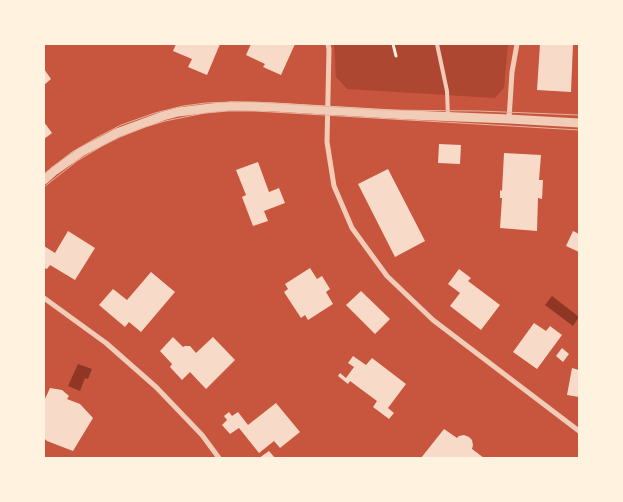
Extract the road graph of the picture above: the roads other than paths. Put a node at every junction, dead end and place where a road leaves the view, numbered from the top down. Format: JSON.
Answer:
{"nodes":[{"id":1,"x":328,"y":44,"type":"edge"},
{"id":2,"x":437,"y":44,"type":"edge"},
{"id":3,"x":517,"y":44,"type":"edge"},
{"id":4,"x":328,"y":111,"type":"junction"},
{"id":5,"x":448,"y":117,"type":"junction"},
{"id":6,"x":509,"y":119,"type":"junction"},
{"id":7,"x":579,"y":123,"type":"edge"},
{"id":8,"x":44,"y":180,"type":"edge"},
{"id":9,"x":44,"y":298,"type":"edge"},
{"id":10,"x":579,"y":431,"type":"edge"},
{"id":11,"x":219,"y":458,"type":"edge"}],
"edges":[{"from":1,"to":4,"type":"street"},
{"from":2,"to":5,"type":"lane"},
{"from":3,"to":6,"type":"street"},
{"from":4,"to":5,"type":"street"},
{"from":4,"to":8,"type":"street"},
{"from":4,"to":10,"type":"street"},
{"from":5,"to":6,"type":"street"},
{"from":6,"to":7,"type":"street"},
{"from":9,"to":11,"type":"street"}]}
